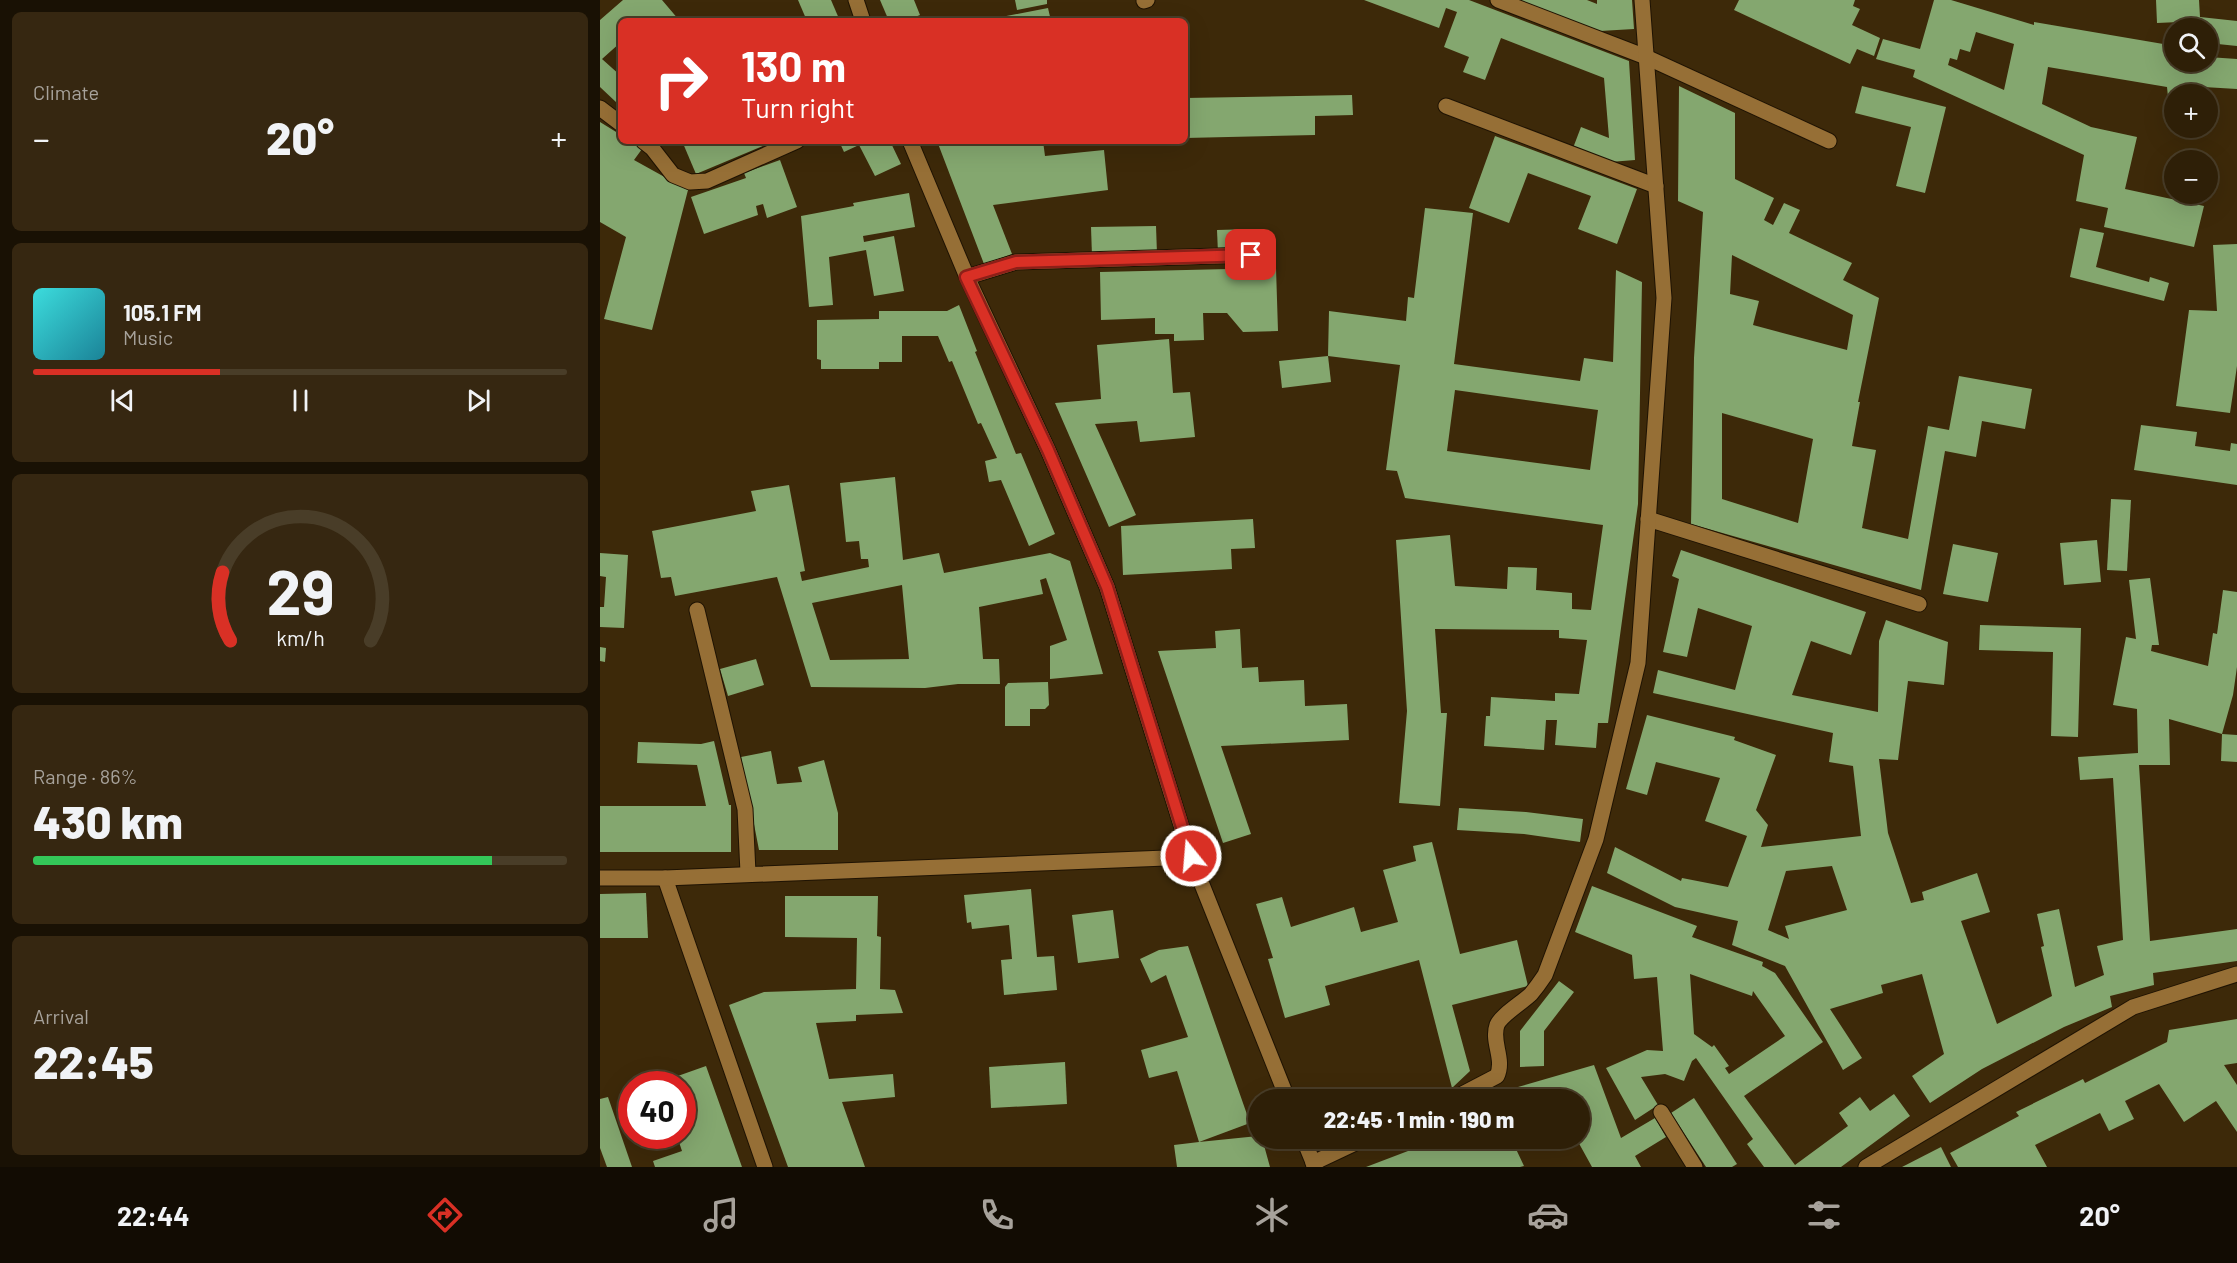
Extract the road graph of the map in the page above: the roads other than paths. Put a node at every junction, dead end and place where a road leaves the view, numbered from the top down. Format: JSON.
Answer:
{"nodes":[{"id":1,"x":856,"y":0,"type":"edge"},
{"id":2,"x":1498,"y":0,"type":"edge"},
{"id":3,"x":1642,"y":0,"type":"edge"},
{"id":4,"x":862,"y":18,"type":"edge"},
{"id":5,"x":1646,"y":57,"type":"junction"},
{"id":6,"x":1446,"y":106,"type":"dead end"},
{"id":7,"x":600,"y":108,"type":"edge"},
{"id":8,"x":618,"y":122,"type":"edge"},
{"id":9,"x":1829,"y":141,"type":"dead end"},
{"id":10,"x":647,"y":144,"type":"edge"},
{"id":11,"x":790,"y":144,"type":"edge"},
{"id":12,"x":911,"y":144,"type":"edge"},
{"id":13,"x":1656,"y":186,"type":"junction"},
{"id":14,"x":1251,"y":255,"type":"dead end"},
{"id":15,"x":966,"y":277,"type":"junction"},
{"id":16,"x":1648,"y":519,"type":"junction"},
{"id":17,"x":1919,"y":604,"type":"dead end"},
{"id":18,"x":697,"y":610,"type":"dead end"},
{"id":19,"x":1191,"y":856,"type":"junction"},
{"id":20,"x":748,"y":873,"type":"junction"},
{"id":21,"x":600,"y":878,"type":"edge"},
{"id":22,"x":665,"y":878,"type":"junction"},
{"id":23,"x":2237,"y":974,"type":"edge"},
{"id":24,"x":1284,"y":1089,"type":"edge"},
{"id":25,"x":1472,"y":1089,"type":"edge"},
{"id":26,"x":1660,"y":1112,"type":"dead end"},
{"id":27,"x":1307,"y":1149,"type":"edge"},
{"id":28,"x":1345,"y":1149,"type":"edge"},
{"id":29,"x":1314,"y":1165,"type":"edge"},
{"id":30,"x":765,"y":1167,"type":"edge"},
{"id":31,"x":1695,"y":1167,"type":"edge"},
{"id":32,"x":1866,"y":1167,"type":"edge"}],
"edges":[{"from":1,"to":4,"type":"street"},
{"from":2,"to":5,"type":"street"},
{"from":3,"to":5,"type":"street"},
{"from":5,"to":9,"type":"street"},
{"from":5,"to":13,"type":"street"},
{"from":6,"to":13,"type":"street"},
{"from":7,"to":8,"type":"street"},
{"from":10,"to":11,"type":"street"},
{"from":12,"to":15,"type":"street"},
{"from":13,"to":16,"type":"street"},
{"from":14,"to":15,"type":"street"},
{"from":15,"to":19,"type":"street"},
{"from":16,"to":17,"type":"street"},
{"from":16,"to":25,"type":"street"},
{"from":18,"to":20,"type":"street"},
{"from":19,"to":20,"type":"street"},
{"from":19,"to":24,"type":"street"},
{"from":20,"to":22,"type":"street"},
{"from":21,"to":22,"type":"street"},
{"from":22,"to":30,"type":"street"},
{"from":23,"to":32,"type":"street"},
{"from":26,"to":31,"type":"street"},
{"from":27,"to":29,"type":"street"},
{"from":28,"to":29,"type":"street"}]}
